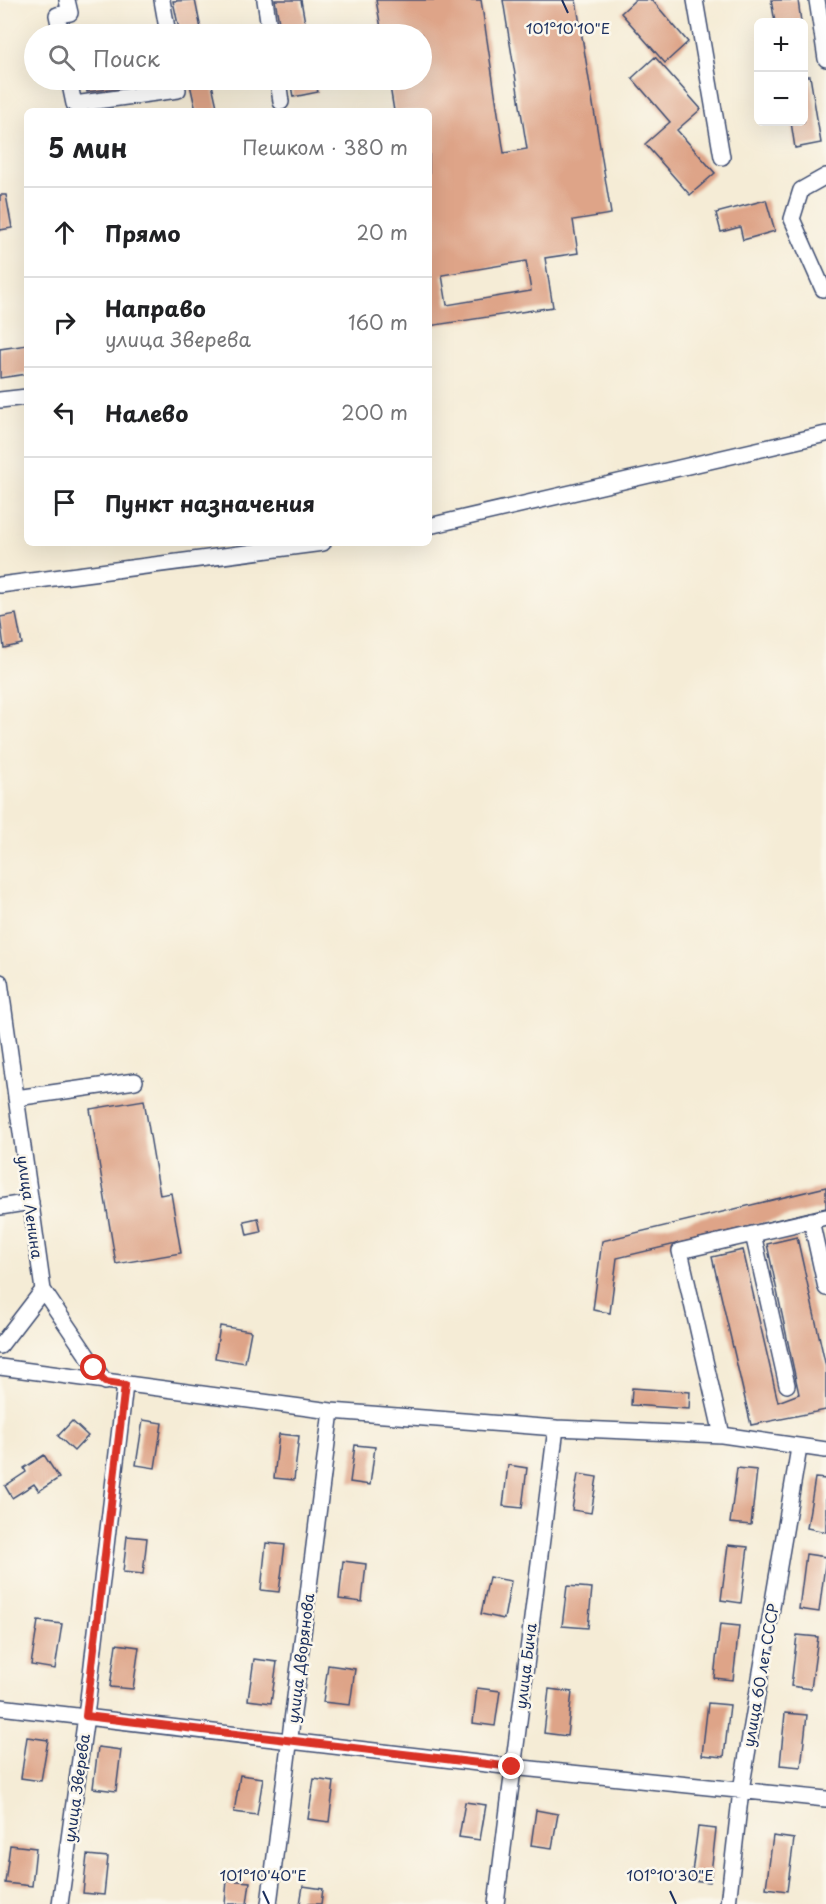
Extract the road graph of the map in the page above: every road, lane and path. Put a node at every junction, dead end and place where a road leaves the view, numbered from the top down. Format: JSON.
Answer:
{"nodes":[{"id":1,"x":67,"y":0,"type":"edge"},
{"id":2,"x":162,"y":0,"type":"edge"},
{"id":3,"x":265,"y":0,"type":"edge"},
{"id":4,"x":695,"y":0,"type":"edge"},
{"id":5,"x":817,"y":0,"type":"edge"},
{"id":6,"x":59,"y":24,"type":"edge"},
{"id":7,"x":166,"y":24,"type":"edge"},
{"id":8,"x":269,"y":24,"type":"edge"},
{"id":9,"x":826,"y":58,"type":"edge"},
{"id":10,"x":71,"y":90,"type":"edge"},
{"id":11,"x":178,"y":90,"type":"edge"},
{"id":12,"x":279,"y":90,"type":"edge"},
{"id":13,"x":281,"y":102,"type":"dead end"},
{"id":14,"x":722,"y":157,"type":"dead end"},
{"id":15,"x":826,"y":176,"type":"edge"},
{"id":16,"x":825,"y":290,"type":"edge"},
{"id":17,"x":24,"y":397,"type":"edge"},
{"id":18,"x":0,"y":400,"type":"edge"},
{"id":19,"x":826,"y":434,"type":"edge"},
{"id":20,"x":432,"y":525,"type":"edge"},
{"id":21,"x":300,"y":546,"type":"edge"},
{"id":22,"x":0,"y":585,"type":"edge"},
{"id":23,"x":1,"y":992,"type":"edge"},
{"id":24,"x":135,"y":1081,"type":"dead end"},
{"id":25,"x":16,"y":1098,"type":"junction"},
{"id":26,"x":31,"y":1202,"type":"junction"},
{"id":27,"x":0,"y":1207,"type":"edge"},
{"id":28,"x":818,"y":1218,"type":"edge"},
{"id":29,"x":753,"y":1234,"type":"junction"},
{"id":30,"x":826,"y":1288,"type":"edge"},
{"id":31,"x":43,"y":1290,"type":"junction"},
{"id":32,"x":0,"y":1346,"type":"edge"},
{"id":33,"x":0,"y":1367,"type":"edge"},
{"id":34,"x":105,"y":1382,"type":"junction"},
{"id":35,"x":125,"y":1385,"type":"junction"},
{"id":36,"x":787,"y":1385,"type":"dead end"},
{"id":37,"x":331,"y":1412,"type":"junction"},
{"id":38,"x":556,"y":1428,"type":"junction"},
{"id":39,"x":722,"y":1435,"type":"junction"},
{"id":40,"x":799,"y":1448,"type":"junction"},
{"id":41,"x":826,"y":1450,"type":"edge"},
{"id":42,"x":0,"y":1707,"type":"edge"},
{"id":43,"x":86,"y":1716,"type":"junction"},
{"id":44,"x":290,"y":1741,"type":"junction"},
{"id":45,"x":512,"y":1767,"type":"junction"},
{"id":46,"x":741,"y":1790,"type":"junction"},
{"id":47,"x":826,"y":1799,"type":"edge"},
{"id":48,"x":60,"y":1904,"type":"edge"},
{"id":49,"x":269,"y":1904,"type":"edge"},
{"id":50,"x":496,"y":1904,"type":"edge"},
{"id":51,"x":728,"y":1904,"type":"edge"}],
"edges":[{"from":1,"to":6,"type":"street"},
{"from":2,"to":7,"type":"street"},
{"from":3,"to":8,"type":"street"},
{"from":4,"to":14,"type":"street"},
{"from":5,"to":9,"type":"street"},
{"from":10,"to":11,"type":"street"},
{"from":12,"to":13,"type":"street"},
{"from":15,"to":16,"type":"street"},
{"from":17,"to":18,"type":"street"},
{"from":19,"to":20,"type":"street"},
{"from":21,"to":22,"type":"street"},
{"from":23,"to":25,"type":"street","name":"улица Ленина"},
{"from":24,"to":25,"type":"street"},
{"from":25,"to":26,"type":"street","name":"улица Ленина"},
{"from":26,"to":27,"type":"street"},
{"from":26,"to":31,"type":"street","name":"улица Ленина"},
{"from":28,"to":29,"type":"street"},
{"from":28,"to":30,"type":"street"},
{"from":29,"to":36,"type":"street"},
{"from":29,"to":39,"type":"street"},
{"from":31,"to":32,"type":"street"},
{"from":31,"to":34,"type":"street"},
{"from":33,"to":34,"type":"street"},
{"from":34,"to":35,"type":"street"},
{"from":35,"to":37,"type":"street"},
{"from":35,"to":43,"type":"street","name":"улица Зверева"},
{"from":37,"to":38,"type":"street"},
{"from":37,"to":44,"type":"street","name":"улица Дворянова"},
{"from":38,"to":39,"type":"street"},
{"from":38,"to":45,"type":"street","name":"улица Бича"},
{"from":39,"to":40,"type":"street"},
{"from":40,"to":41,"type":"street"},
{"from":40,"to":46,"type":"street","name":"улица 60 лет СССР"},
{"from":42,"to":43,"type":"street"},
{"from":43,"to":44,"type":"street"},
{"from":43,"to":48,"type":"street","name":"улица Зверева"},
{"from":44,"to":45,"type":"street"},
{"from":44,"to":49,"type":"street","name":"улица Дворянова"},
{"from":45,"to":46,"type":"street"},
{"from":45,"to":50,"type":"street","name":"улица Бича"},
{"from":46,"to":47,"type":"street"},
{"from":46,"to":51,"type":"street","name":"улица 60 лет СССР"}]}
